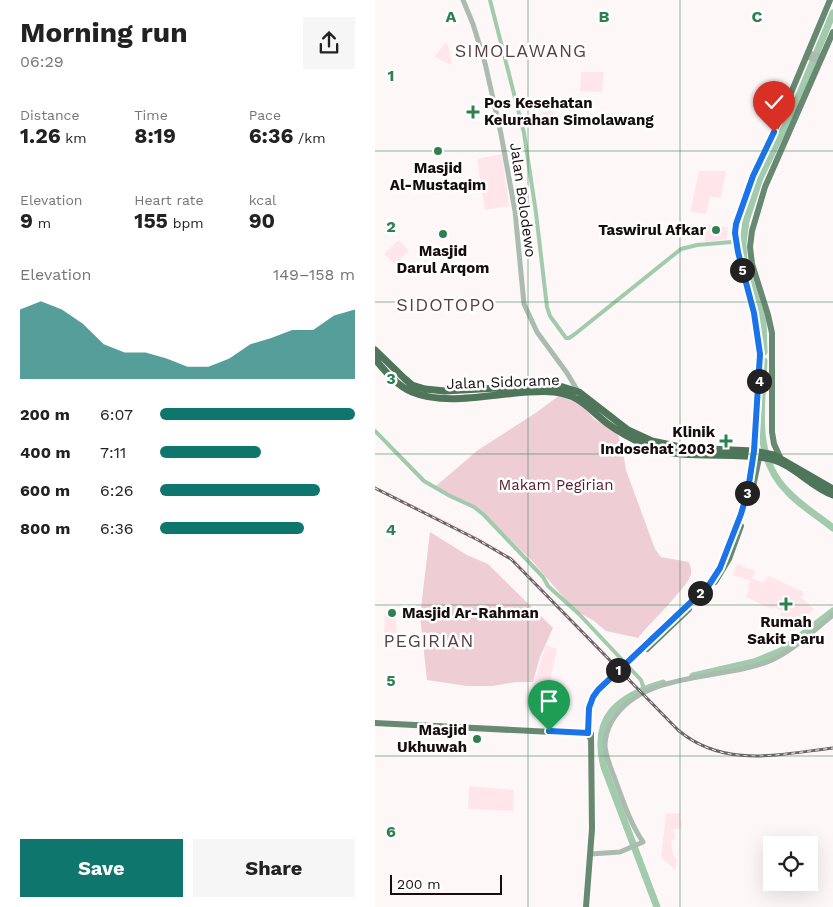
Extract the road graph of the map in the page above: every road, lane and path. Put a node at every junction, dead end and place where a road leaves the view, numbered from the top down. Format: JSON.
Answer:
{"nodes":[{"id":1,"x":463,"y":0,"type":"edge"},
{"id":2,"x":830,"y":0,"type":"edge"},
{"id":3,"x":833,"y":32,"type":"edge"},
{"id":4,"x":808,"y":55,"type":"junction"},
{"id":5,"x":819,"y":59,"type":"junction"},
{"id":6,"x":375,"y":350,"type":"edge"},
{"id":7,"x":773,"y":353,"type":"junction"},
{"id":8,"x":760,"y":354,"type":"junction"},
{"id":9,"x":375,"y":360,"type":"edge"},
{"id":10,"x":456,"y":394,"type":"junction"},
{"id":11,"x":579,"y":395,"type":"junction"},
{"id":12,"x":761,"y":455,"type":"junction"},
{"id":13,"x":780,"y":457,"type":"junction"},
{"id":14,"x":833,"y":489,"type":"edge"},
{"id":15,"x":833,"y":495,"type":"edge"},
{"id":16,"x":833,"y":615,"type":"edge"},
{"id":17,"x":375,"y":723,"type":"edge"},
{"id":18,"x":590,"y":735,"type":"junction"},
{"id":19,"x":591,"y":854,"type":"junction"},
{"id":20,"x":585,"y":907,"type":"edge"}],
"edges":[{"from":1,"to":11,"type":"street","name":"Jalan Bolodewo"},
{"from":2,"to":4,"type":"main road"},
{"from":3,"to":5,"type":"main road"},
{"from":4,"to":5,"type":"street"},
{"from":4,"to":8,"type":"main road"},
{"from":5,"to":7,"type":"main road"},
{"from":6,"to":10,"type":"highway","name":"Jalan Sidorame"},
{"from":7,"to":8,"type":"street"},
{"from":7,"to":13,"type":"main road"},
{"from":8,"to":12,"type":"main road"},
{"from":9,"to":10,"type":"highway","name":"Jalan Sidorame"},
{"from":10,"to":11,"type":"highway","name":"Jalan Sidorame"},
{"from":11,"to":12,"type":"highway","name":"Jalan Sidorame"},
{"from":12,"to":13,"type":"highway"},
{"from":12,"to":15,"type":"highway"},
{"from":12,"to":18,"type":"main road"},
{"from":13,"to":14,"type":"highway"},
{"from":16,"to":19,"type":"street"},
{"from":17,"to":18,"type":"main road"},
{"from":18,"to":19,"type":"main road"},
{"from":19,"to":20,"type":"main road"}]}
